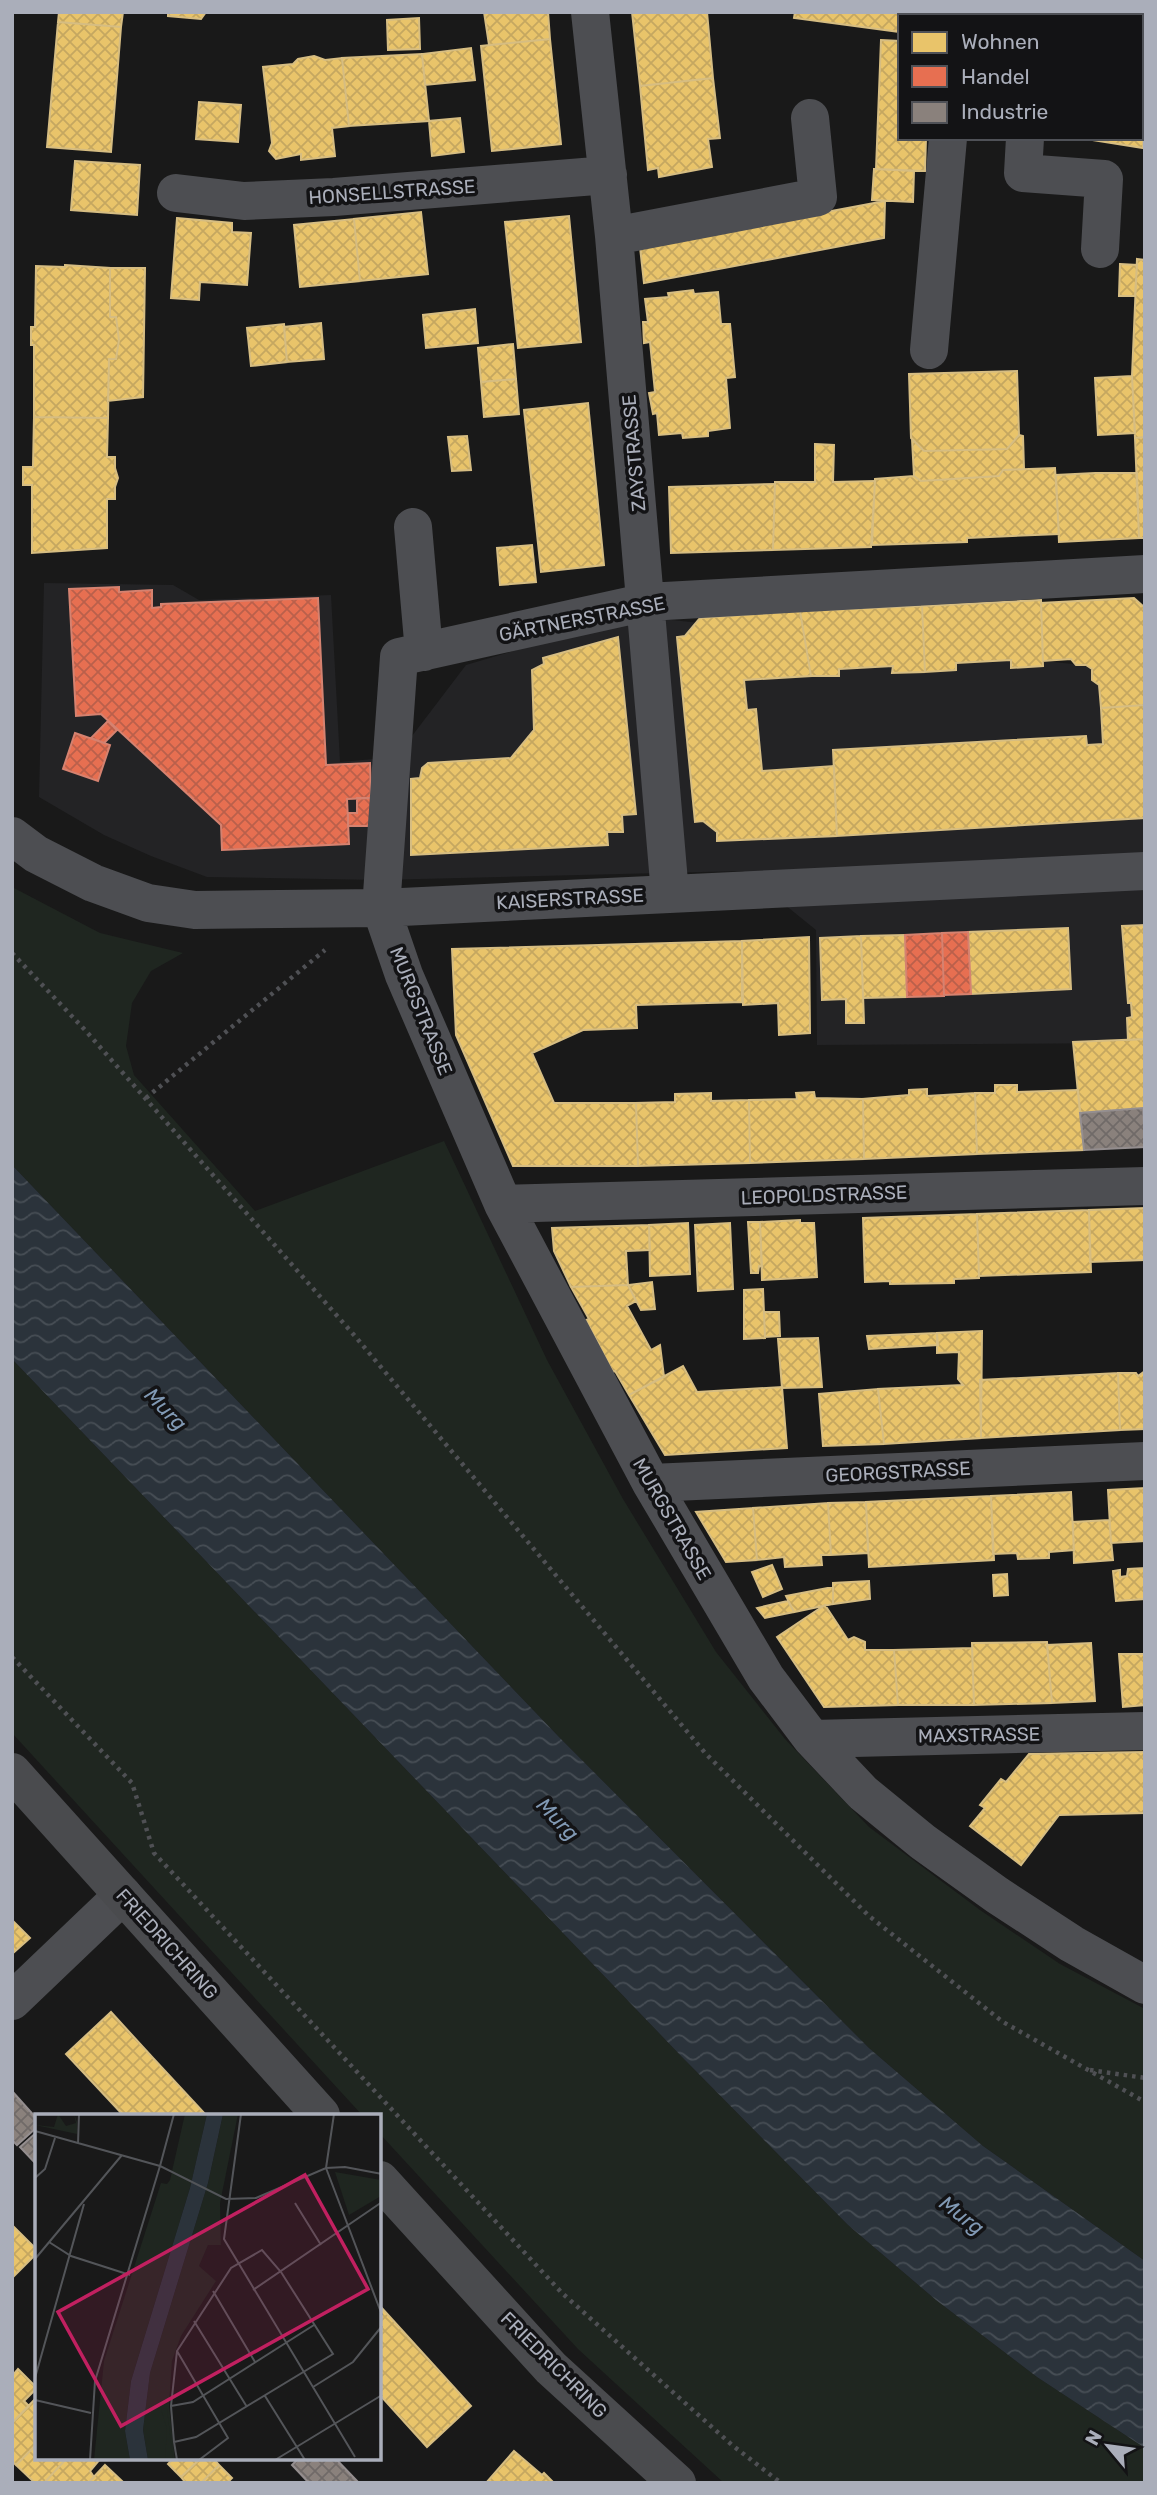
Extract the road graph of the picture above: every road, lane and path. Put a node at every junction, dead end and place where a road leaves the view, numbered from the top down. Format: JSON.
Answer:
{"nodes":[{"id":1,"x":590,"y":12,"type":"edge"},
{"id":2,"x":810,"y":118,"type":"dead end"},
{"id":3,"x":948,"y":140,"type":"edge"},
{"id":4,"x":1025,"y":140,"type":"edge"},
{"id":5,"x":608,"y":175,"type":"junction"},
{"id":6,"x":176,"y":193,"type":"dead end"},
{"id":7,"x":614,"y":236,"type":"junction"},
{"id":8,"x":1100,"y":249,"type":"dead end"},
{"id":9,"x":929,"y":350,"type":"dead end"},
{"id":10,"x":413,"y":527,"type":"dead end"},
{"id":11,"x":1145,"y":573,"type":"edge"},
{"id":12,"x":647,"y":602,"type":"junction"},
{"id":13,"x":424,"y":652,"type":"junction"},
{"id":14,"x":12,"y":836,"type":"edge"},
{"id":15,"x":1145,"y":871,"type":"edge"},
{"id":16,"x":670,"y":894,"type":"junction"},
{"id":17,"x":381,"y":908,"type":"junction"},
{"id":18,"x":327,"y":949,"type":"dead end"},
{"id":19,"x":12,"y":953,"type":"edge"},
{"id":20,"x":146,"y":1098,"type":"junction"},
{"id":21,"x":1145,"y":1186,"type":"edge"},
{"id":22,"x":502,"y":1204,"type":"junction"},
{"id":23,"x":1145,"y":1461,"type":"edge"},
{"id":24,"x":651,"y":1483,"type":"junction"},
{"id":25,"x":12,"y":1657,"type":"edge"},
{"id":26,"x":1145,"y":1731,"type":"edge"},
{"id":27,"x":812,"y":1739,"type":"junction"},
{"id":28,"x":16,"y":1782,"type":"edge"},
{"id":29,"x":123,"y":1895,"type":"junction"},
{"id":30,"x":1145,"y":1985,"type":"edge"},
{"id":31,"x":12,"y":2001,"type":"edge"},
{"id":32,"x":1086,"y":2069,"type":"junction"},
{"id":33,"x":1145,"y":2078,"type":"edge"},
{"id":34,"x":1145,"y":2102,"type":"edge"},
{"id":35,"x":320,"y":2114,"type":"edge"},
{"id":36,"x":382,"y":2182,"type":"edge"},
{"id":37,"x":677,"y":2483,"type":"edge"},
{"id":38,"x":781,"y":2483,"type":"edge"}],
"edges":[{"from":1,"to":5,"type":"street","name":"ZAYSTRASSE"},
{"from":2,"to":7,"type":"street"},
{"from":3,"to":9,"type":"street"},
{"from":4,"to":8,"type":"street"},
{"from":5,"to":6,"type":"street","name":"HONSELLSTRASSE"},
{"from":5,"to":7,"type":"street","name":"ZAYSTRASSE"},
{"from":7,"to":12,"type":"street","name":"ZAYSTRASSE"},
{"from":10,"to":13,"type":"street"},
{"from":11,"to":12,"type":"street","name":"GÄRTNERSTRASSE"},
{"from":12,"to":13,"type":"street","name":"GÄRTNERSTRASSE"},
{"from":12,"to":16,"type":"street","name":"ZAYSTRASSE"},
{"from":13,"to":17,"type":"street","name":"GÄRTNERSTRASSE"},
{"from":14,"to":17,"type":"street","name":"KAISERSTRASSE"},
{"from":15,"to":16,"type":"street","name":"KAISERSTRASSE"},
{"from":16,"to":17,"type":"street","name":"KAISERSTRASSE"},
{"from":17,"to":22,"type":"street","name":"MURGSTRASSE"},
{"from":18,"to":20,"type":"path"},
{"from":19,"to":20,"type":"path"},
{"from":20,"to":32,"type":"path"},
{"from":21,"to":22,"type":"street","name":"LEOPOLDSTRASSE"},
{"from":22,"to":24,"type":"street","name":"MURGSTRASSE"},
{"from":23,"to":24,"type":"street","name":"GEORGSTRASSE"},
{"from":24,"to":27,"type":"street","name":"MURGSTRASSE"},
{"from":25,"to":38,"type":"path"},
{"from":26,"to":27,"type":"street","name":"MAXSTRASSE"},
{"from":27,"to":30,"type":"street","name":"MURGSTRASSE"},
{"from":28,"to":29,"type":"main road","name":"FRIEDRICHRING"},
{"from":29,"to":31,"type":"street"},
{"from":29,"to":35,"type":"main road","name":"FRIEDRICHRING"},
{"from":32,"to":33,"type":"path"},
{"from":32,"to":34,"type":"path"},
{"from":36,"to":37,"type":"main road","name":"FRIEDRICHRING"}]}
